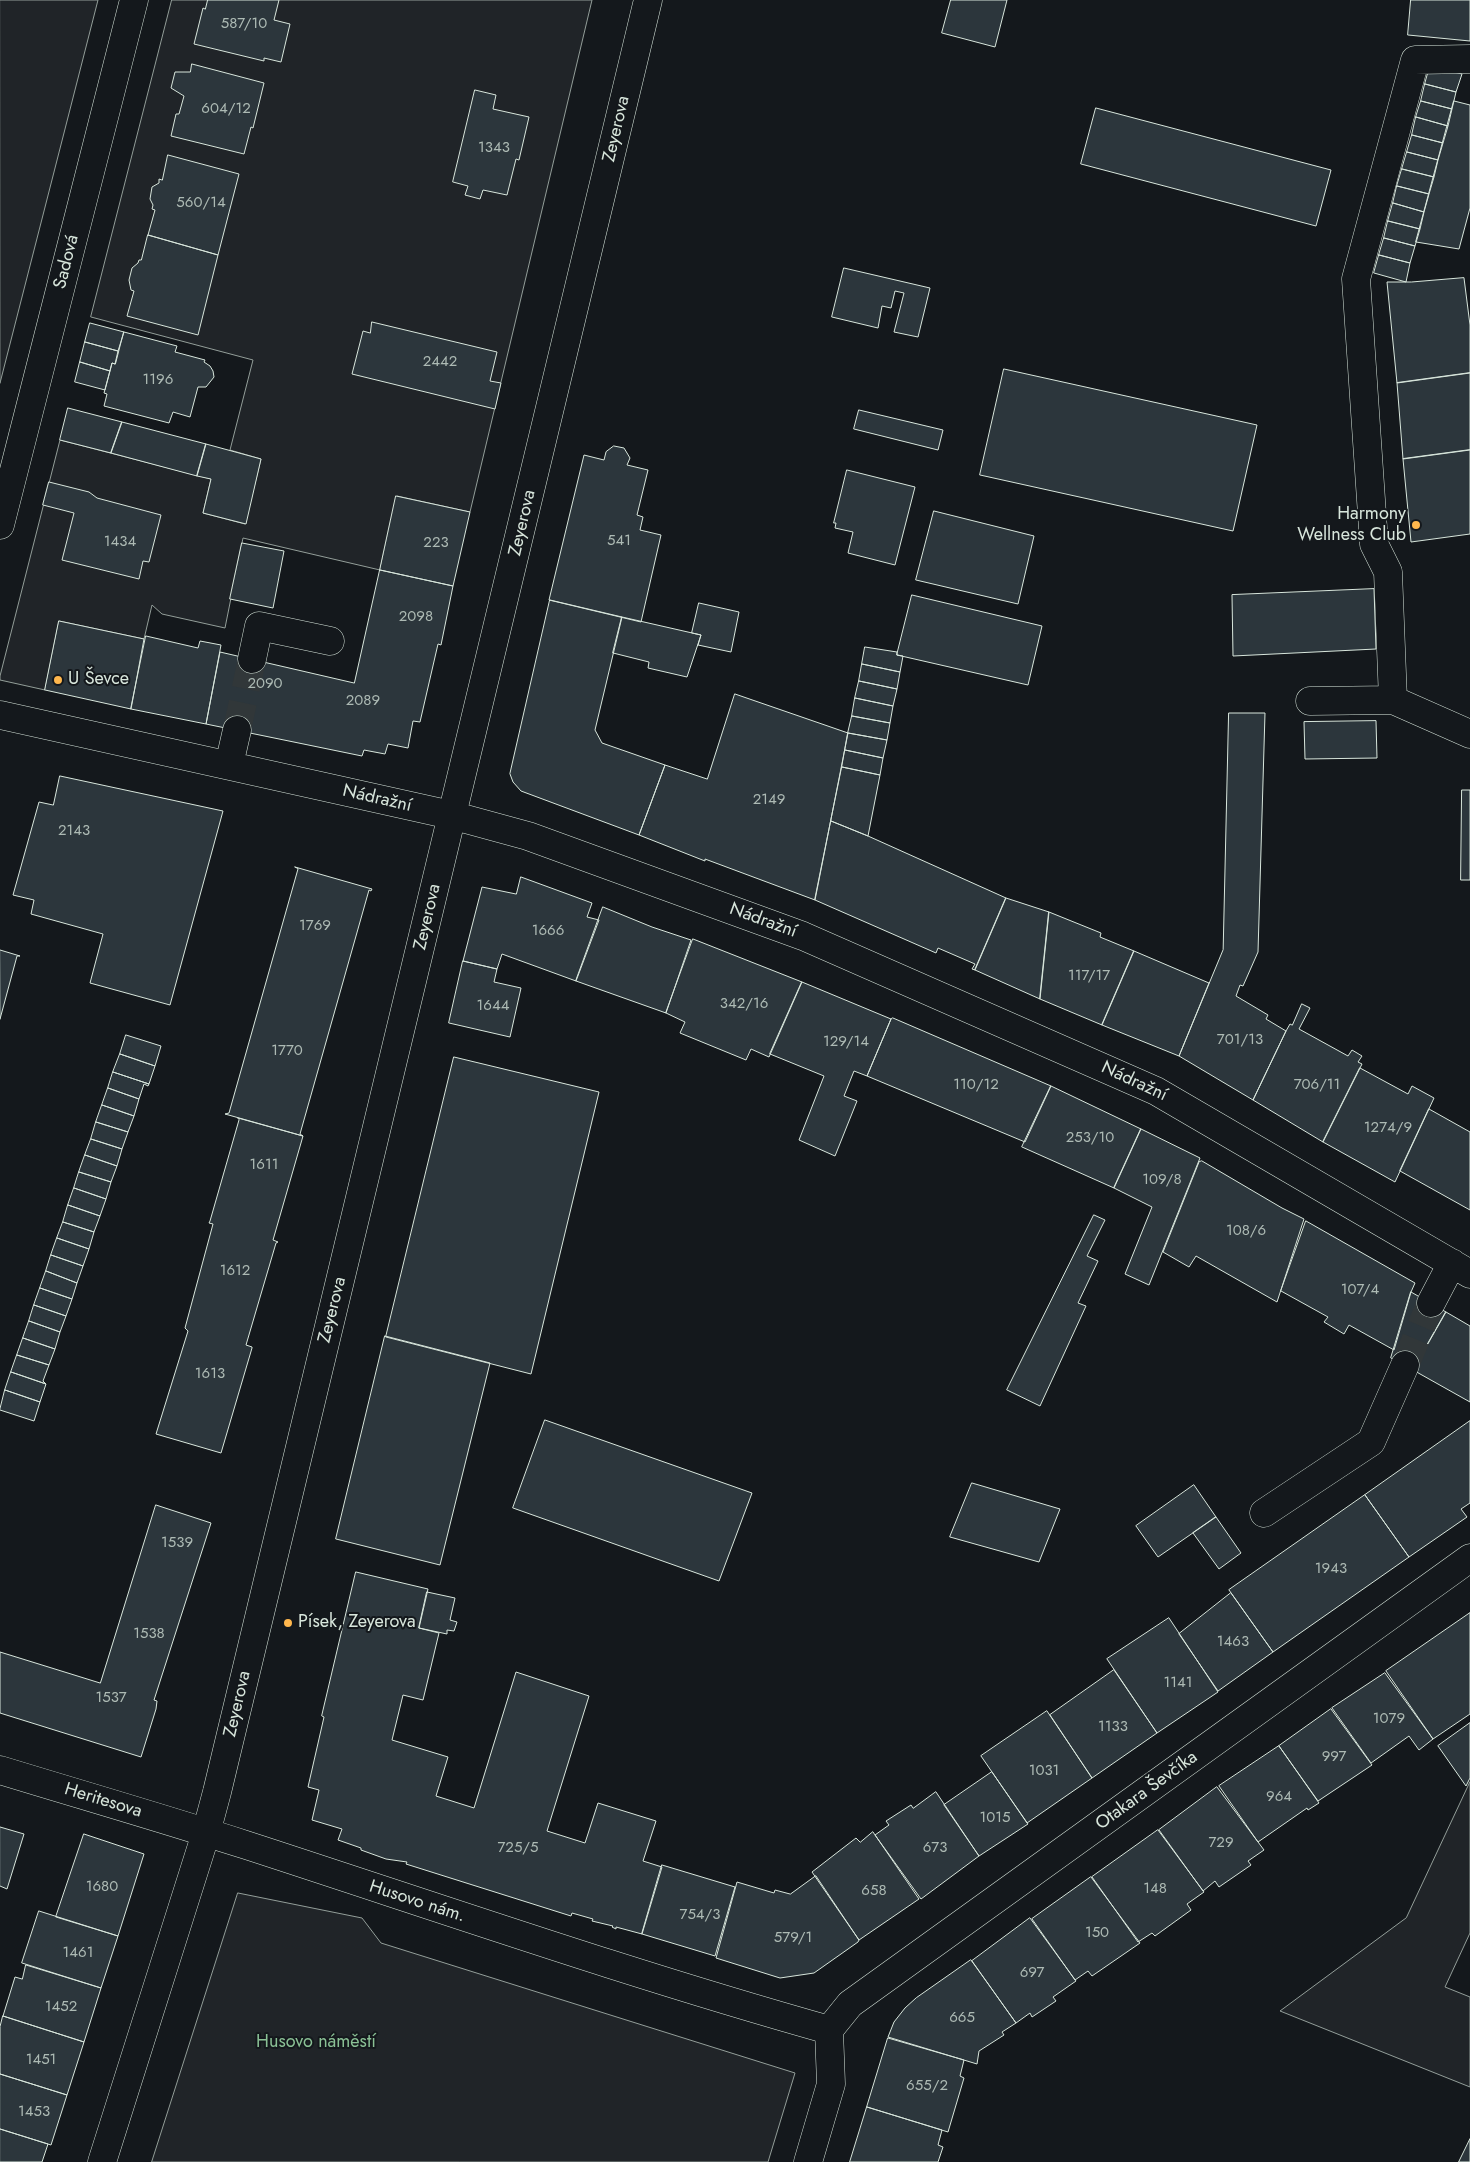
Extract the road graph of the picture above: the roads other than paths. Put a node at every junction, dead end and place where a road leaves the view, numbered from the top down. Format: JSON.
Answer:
{"nodes":[{"id":1,"x":134,"y":0,"type":"edge"},
{"id":2,"x":648,"y":0,"type":"edge"},
{"id":3,"x":1470,"y":59,"type":"edge"},
{"id":4,"x":0,"y":525,"type":"edge"},
{"id":5,"x":330,"y":641,"type":"dead end"},
{"id":6,"x":252,"y":659,"type":"tunnel mouth"},
{"id":7,"x":1393,"y":700,"type":"junction"},
{"id":8,"x":1310,"y":701,"type":"dead end"},
{"id":9,"x":0,"y":715,"type":"edge"},
{"id":10,"x":237,"y":730,"type":"tunnel mouth"},
{"id":11,"x":1470,"y":734,"type":"edge"},
{"id":12,"x":229,"y":766,"type":"junction"},
{"id":13,"x":451,"y":815,"type":"junction"},
{"id":14,"x":1461,"y":1268,"type":"edge"},
{"id":15,"x":1431,"y":1303,"type":"tunnel mouth"},
{"id":16,"x":1405,"y":1365,"type":"tunnel mouth"},
{"id":17,"x":1264,"y":1513,"type":"dead end"},
{"id":18,"x":1470,"y":1558,"type":"edge"},
{"id":19,"x":0,"y":1770,"type":"edge"},
{"id":20,"x":206,"y":1833,"type":"junction"},
{"id":21,"x":829,"y":2030,"type":"junction"},
{"id":22,"x":102,"y":2162,"type":"edge"},
{"id":23,"x":808,"y":2162,"type":"edge"}],
"edges":[{"from":1,"to":4,"type":"street","name":"Sadová"},
{"from":2,"to":13,"type":"street","name":"Zeyerova"},
{"from":3,"to":7,"type":"street"},
{"from":5,"to":6,"type":"street"},
{"from":7,"to":8,"type":"street"},
{"from":7,"to":11,"type":"street"},
{"from":9,"to":12,"type":"street","name":"Nádražní"},
{"from":10,"to":12,"type":"street"},
{"from":12,"to":13,"type":"street","name":"Nádražní"},
{"from":13,"to":14,"type":"street","name":"Nádražní"},
{"from":13,"to":20,"type":"street","name":"Zeyerova"},
{"from":14,"to":15,"type":"street"},
{"from":16,"to":17,"type":"street"},
{"from":18,"to":21,"type":"street","name":"Otakara Ševčíka"},
{"from":19,"to":20,"type":"street","name":"Heritesova"},
{"from":20,"to":21,"type":"street","name":"Husovo nám."},
{"from":20,"to":22,"type":"street"},
{"from":21,"to":23,"type":"street"}]}
